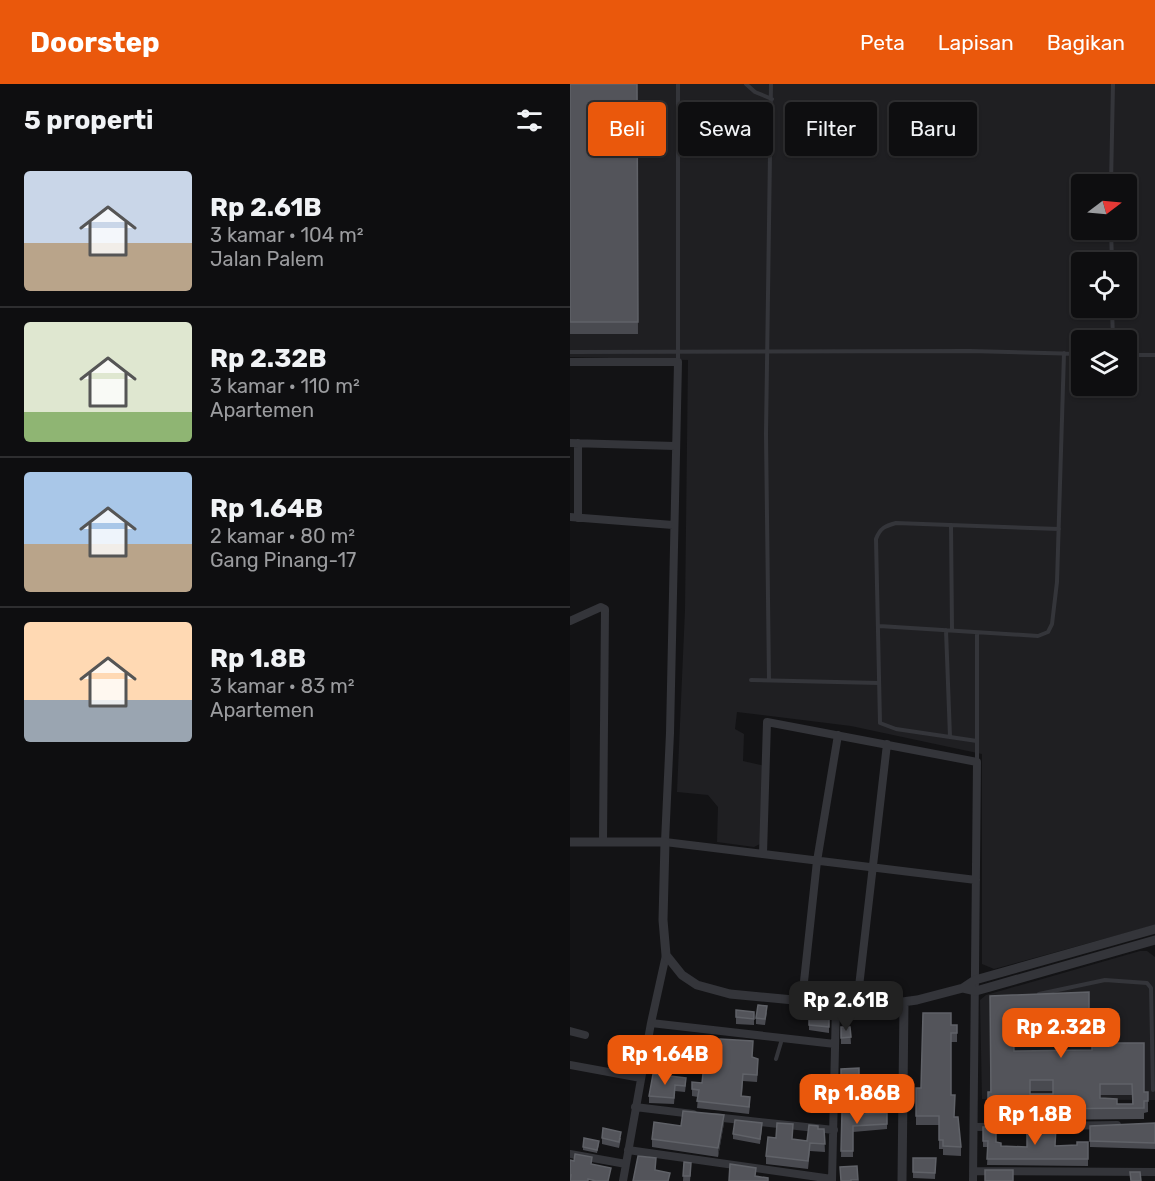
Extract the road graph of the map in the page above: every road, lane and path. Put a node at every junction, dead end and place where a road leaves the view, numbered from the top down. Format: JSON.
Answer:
{"nodes":[{"id":1,"x":678,"y":84,"type":"edge"},
{"id":2,"x":746,"y":84,"type":"edge"},
{"id":3,"x":771,"y":84,"type":"edge"},
{"id":4,"x":1113,"y":84,"type":"edge"},
{"id":5,"x":772,"y":99,"type":"junction"},
{"id":6,"x":1111,"y":174,"type":"edge"},
{"id":7,"x":570,"y":352,"type":"edge"},
{"id":8,"x":600,"y":352,"type":"junction"},
{"id":9,"x":768,"y":353,"type":"junction"},
{"id":10,"x":1064,"y":353,"type":"junction"},
{"id":11,"x":1071,"y":353,"type":"edge"},
{"id":12,"x":1137,"y":355,"type":"edge"},
{"id":13,"x":1155,"y":355,"type":"edge"},
{"id":14,"x":678,"y":358,"type":"junction"},
{"id":15,"x":570,"y":362,"type":"edge"},
{"id":16,"x":600,"y":363,"type":"junction"},
{"id":17,"x":574,"y":443,"type":"edge"},
{"id":18,"x":675,"y":446,"type":"junction"},
{"id":19,"x":574,"y":517,"type":"edge"},
{"id":20,"x":673,"y":525,"type":"junction"},
{"id":21,"x":951,"y":525,"type":"junction"},
{"id":22,"x":1059,"y":529,"type":"junction"},
{"id":23,"x":570,"y":621,"type":"edge"},
{"id":24,"x":879,"y":626,"type":"junction"},
{"id":25,"x":949,"y":630,"type":"junction"},
{"id":26,"x":977,"y":633,"type":"junction"},
{"id":27,"x":752,"y":680,"type":"dead end"},
{"id":28,"x":769,"y":680,"type":"junction"},
{"id":29,"x":879,"y":683,"type":"junction"},
{"id":30,"x":838,"y":735,"type":"junction"},
{"id":31,"x":950,"y":737,"type":"junction"},
{"id":32,"x":977,"y":741,"type":"junction"},
{"id":33,"x":887,"y":744,"type":"junction"},
{"id":34,"x":977,"y":762,"type":"junction"},
{"id":35,"x":603,"y":841,"type":"junction"},
{"id":36,"x":570,"y":842,"type":"edge"},
{"id":37,"x":665,"y":842,"type":"junction"},
{"id":38,"x":763,"y":854,"type":"junction"},
{"id":39,"x":818,"y":861,"type":"junction"},
{"id":40,"x":873,"y":868,"type":"junction"},
{"id":41,"x":976,"y":880,"type":"junction"},
{"id":42,"x":1155,"y":929,"type":"edge"},
{"id":43,"x":1155,"y":940,"type":"edge"},
{"id":44,"x":1143,"y":944,"type":"junction"},
{"id":45,"x":1091,"y":946,"type":"junction"},
{"id":46,"x":1155,"y":949,"type":"edge"},
{"id":47,"x":666,"y":956,"type":"junction"},
{"id":48,"x":1095,"y":958,"type":"junction"},
{"id":49,"x":1037,"y":962,"type":"junction"},
{"id":50,"x":1040,"y":973,"type":"junction"},
{"id":51,"x":975,"y":980,"type":"junction"},
{"id":52,"x":963,"y":988,"type":"junction"},
{"id":53,"x":976,"y":991,"type":"junction"},
{"id":54,"x":1031,"y":996,"type":"edge"},
{"id":55,"x":801,"y":1000,"type":"junction"},
{"id":56,"x":904,"y":1002,"type":"junction"},
{"id":57,"x":836,"y":1004,"type":"junction"},
{"id":58,"x":857,"y":1004,"type":"junction"},
{"id":59,"x":651,"y":1023,"type":"junction"},
{"id":60,"x":570,"y":1031,"type":"edge"},
{"id":61,"x":585,"y":1035,"type":"dead end"},
{"id":62,"x":1153,"y":1037,"type":"edge"},
{"id":63,"x":782,"y":1038,"type":"junction"},
{"id":64,"x":835,"y":1044,"type":"junction"},
{"id":65,"x":776,"y":1059,"type":"dead end"},
{"id":66,"x":570,"y":1065,"type":"edge"},
{"id":67,"x":641,"y":1078,"type":"junction"},
{"id":68,"x":1153,"y":1090,"type":"dead end"},
{"id":69,"x":635,"y":1107,"type":"junction"},
{"id":70,"x":1121,"y":1125,"type":"edge"},
{"id":71,"x":974,"y":1127,"type":"junction"},
{"id":72,"x":834,"y":1130,"type":"junction"},
{"id":73,"x":628,"y":1150,"type":"junction"},
{"id":74,"x":570,"y":1154,"type":"edge"},
{"id":75,"x":626,"y":1164,"type":"junction"},
{"id":76,"x":973,"y":1171,"type":"junction"},
{"id":77,"x":1155,"y":1172,"type":"edge"},
{"id":78,"x":832,"y":1180,"type":"edge"},
{"id":79,"x":623,"y":1181,"type":"edge"},
{"id":80,"x":902,"y":1181,"type":"edge"},
{"id":81,"x":973,"y":1181,"type":"edge"}],
"edges":[{"from":1,"to":14,"type":"lane"},
{"from":2,"to":5,"type":"lane"},
{"from":3,"to":5,"type":"lane"},
{"from":4,"to":6,"type":"lane"},
{"from":5,"to":9,"type":"lane"},
{"from":7,"to":8,"type":"lane"},
{"from":8,"to":14,"type":"lane"},
{"from":8,"to":16,"type":"lane"},
{"from":9,"to":10,"type":"lane"},
{"from":9,"to":14,"type":"lane"},
{"from":9,"to":28,"type":"lane"},
{"from":10,"to":11,"type":"lane"},
{"from":10,"to":22,"type":"lane"},
{"from":12,"to":13,"type":"lane"},
{"from":14,"to":16,"type":"street"},
{"from":14,"to":18,"type":"street"},
{"from":15,"to":16,"type":"street"},
{"from":17,"to":18,"type":"street"},
{"from":17,"to":19,"type":"street"},
{"from":18,"to":20,"type":"street"},
{"from":19,"to":20,"type":"street"},
{"from":20,"to":37,"type":"street"},
{"from":21,"to":22,"type":"lane"},
{"from":21,"to":24,"type":"lane"},
{"from":21,"to":25,"type":"lane"},
{"from":22,"to":26,"type":"lane"},
{"from":23,"to":35,"type":"street"},
{"from":24,"to":25,"type":"lane"},
{"from":24,"to":29,"type":"lane"},
{"from":25,"to":26,"type":"lane"},
{"from":25,"to":31,"type":"lane"},
{"from":26,"to":32,"type":"lane"},
{"from":27,"to":28,"type":"lane"},
{"from":28,"to":29,"type":"lane"},
{"from":29,"to":31,"type":"lane"},
{"from":30,"to":33,"type":"street"},
{"from":30,"to":38,"type":"street"},
{"from":30,"to":39,"type":"street"},
{"from":31,"to":32,"type":"lane"},
{"from":32,"to":34,"type":"lane"},
{"from":33,"to":34,"type":"street"},
{"from":33,"to":40,"type":"street"},
{"from":34,"to":41,"type":"street"},
{"from":35,"to":36,"type":"street"},
{"from":35,"to":37,"type":"street"},
{"from":37,"to":38,"type":"street"},
{"from":37,"to":47,"type":"street"},
{"from":38,"to":39,"type":"street"},
{"from":39,"to":40,"type":"street"},
{"from":39,"to":55,"type":"street"},
{"from":40,"to":41,"type":"street"},
{"from":40,"to":58,"type":"street"},
{"from":41,"to":51,"type":"street"},
{"from":42,"to":45,"type":"street"},
{"from":43,"to":44,"type":"street"},
{"from":44,"to":46,"type":"street"},
{"from":44,"to":48,"type":"street"},
{"from":45,"to":48,"type":"street"},
{"from":45,"to":49,"type":"street"},
{"from":47,"to":55,"type":"street"},
{"from":47,"to":59,"type":"street"},
{"from":48,"to":50,"type":"street"},
{"from":49,"to":50,"type":"street"},
{"from":49,"to":51,"type":"street"},
{"from":50,"to":53,"type":"street"},
{"from":51,"to":52,"type":"street"},
{"from":51,"to":53,"type":"street"},
{"from":52,"to":53,"type":"street"},
{"from":52,"to":56,"type":"street"},
{"from":53,"to":71,"type":"street"},
{"from":54,"to":62,"type":"lane"},
{"from":55,"to":57,"type":"street"},
{"from":56,"to":58,"type":"street"},
{"from":56,"to":80,"type":"street"},
{"from":57,"to":58,"type":"street"},
{"from":57,"to":64,"type":"street"},
{"from":59,"to":63,"type":"street"},
{"from":59,"to":67,"type":"street"},
{"from":60,"to":61,"type":"street"},
{"from":62,"to":68,"type":"lane"},
{"from":63,"to":64,"type":"street"},
{"from":63,"to":65,"type":"lane"},
{"from":64,"to":72,"type":"street"},
{"from":66,"to":67,"type":"street"},
{"from":67,"to":69,"type":"street"},
{"from":69,"to":72,"type":"street"},
{"from":69,"to":73,"type":"street"},
{"from":70,"to":71,"type":"street"},
{"from":71,"to":76,"type":"street"},
{"from":72,"to":78,"type":"street"},
{"from":73,"to":75,"type":"street"},
{"from":73,"to":78,"type":"street"},
{"from":74,"to":75,"type":"street"},
{"from":75,"to":79,"type":"street"},
{"from":76,"to":77,"type":"street"},
{"from":76,"to":81,"type":"street"}]}
